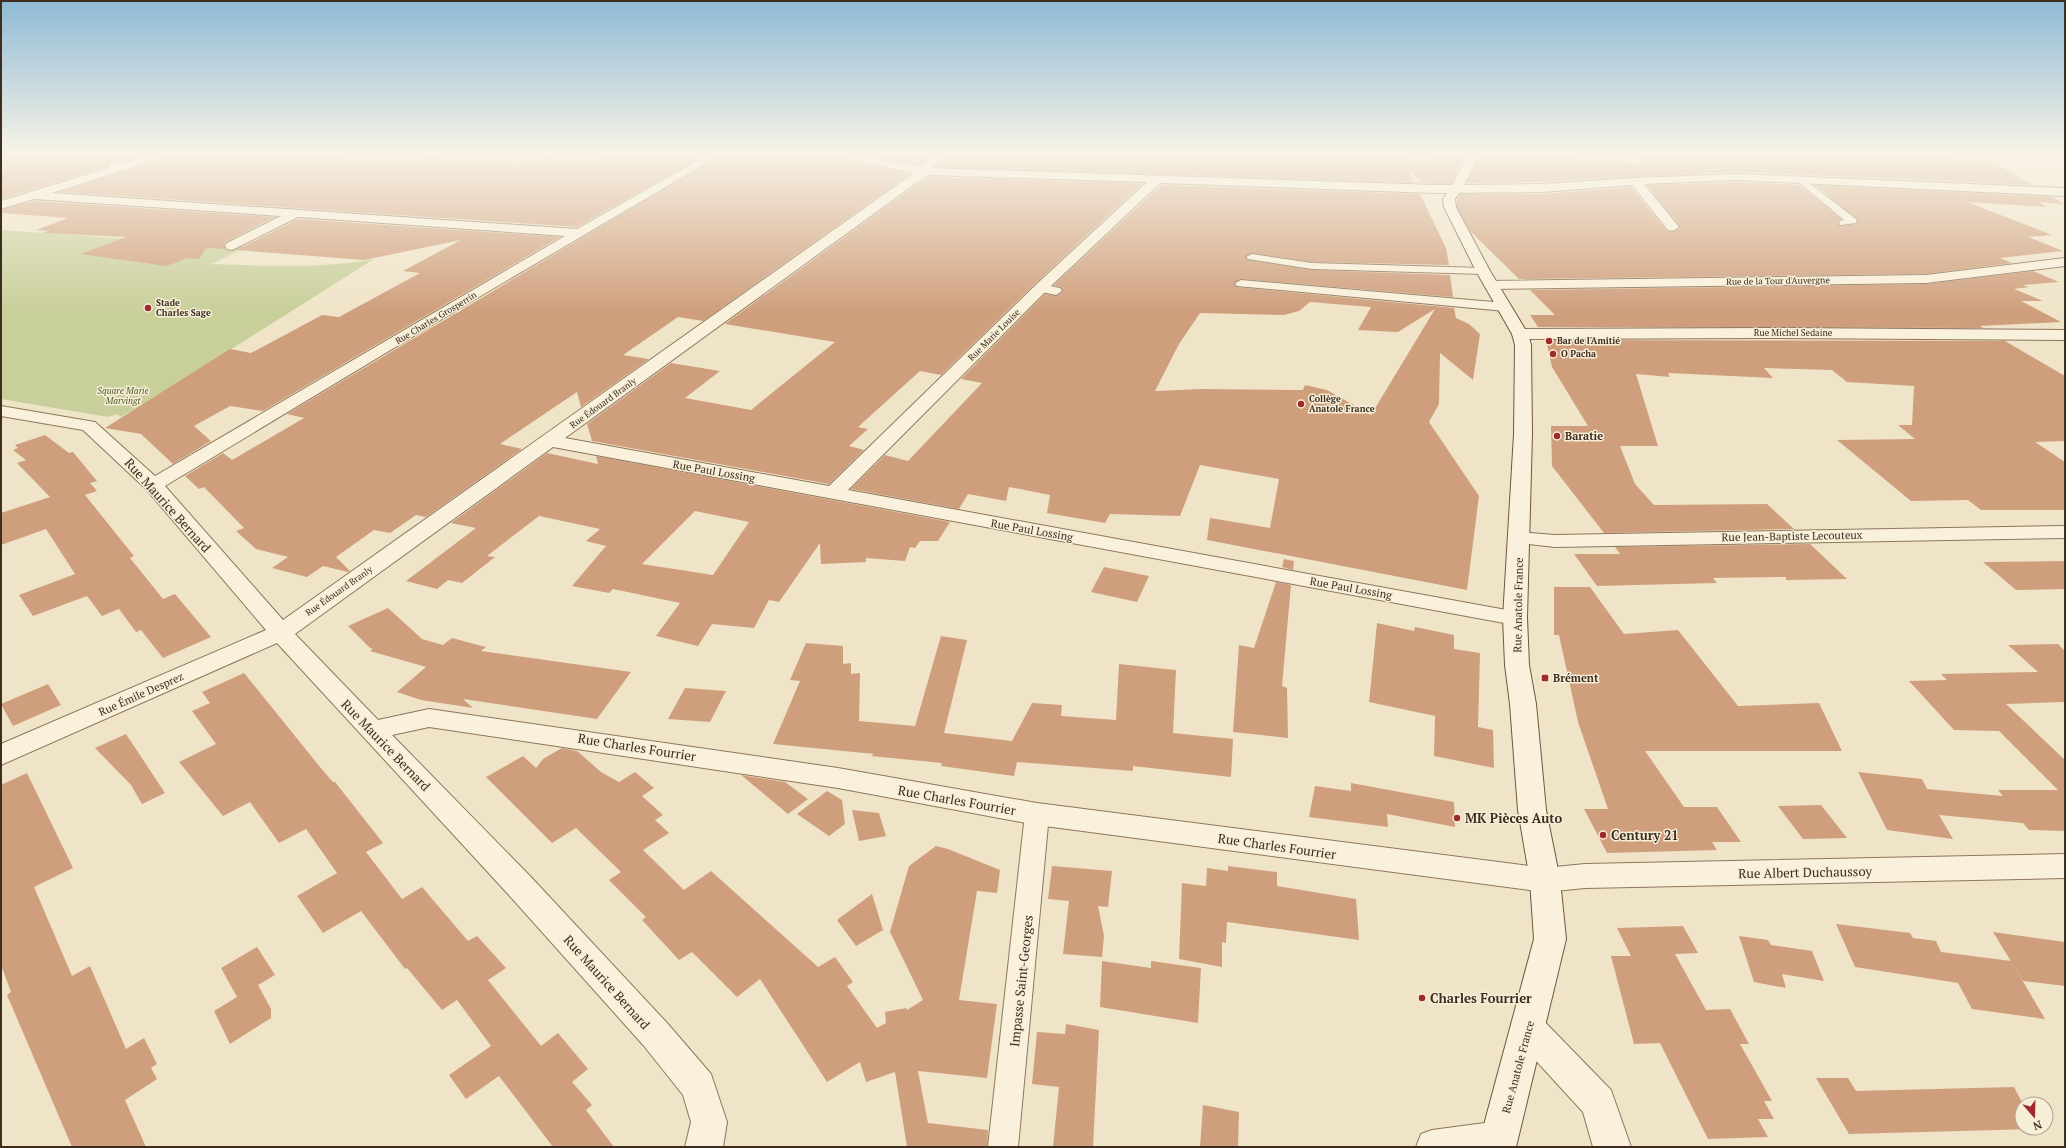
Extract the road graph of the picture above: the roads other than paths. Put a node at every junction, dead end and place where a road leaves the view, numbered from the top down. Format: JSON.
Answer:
{"nodes":[{"id":1,"x":188,"y":206,"type":"edge"},
{"id":2,"x":627,"y":206,"type":"edge"},
{"id":3,"x":876,"y":206,"type":"edge"},
{"id":4,"x":1129,"y":206,"type":"edge"},
{"id":5,"x":1450,"y":206,"type":"edge"},
{"id":6,"x":1655,"y":206,"type":"edge"},
{"id":7,"x":1833,"y":206,"type":"edge"},
{"id":8,"x":298,"y":213,"type":"junction"},
{"id":9,"x":1844,"y":223,"type":"dead end"},
{"id":10,"x":1673,"y":227,"type":"dead end"},
{"id":11,"x":580,"y":233,"type":"junction"},
{"id":12,"x":232,"y":246,"type":"dead end"},
{"id":13,"x":1313,"y":254,"type":"dead end"},
{"id":14,"x":1252,"y":258,"type":"dead end"},
{"id":15,"x":1412,"y":259,"type":"dead end"},
{"id":16,"x":1452,"y":260,"type":"dead end"},
{"id":17,"x":2065,"y":262,"type":"edge"},
{"id":18,"x":1484,"y":272,"type":"junction"},
{"id":19,"x":1241,"y":284,"type":"dead end"},
{"id":20,"x":1041,"y":288,"type":"junction"},
{"id":21,"x":1056,"y":291,"type":"dead end"},
{"id":22,"x":1505,"y":307,"type":"junction"},
{"id":23,"x":1520,"y":334,"type":"junction"},
{"id":24,"x":2065,"y":335,"type":"edge"},
{"id":25,"x":1,"y":412,"type":"edge"},
{"id":26,"x":550,"y":442,"type":"junction"},
{"id":27,"x":153,"y":485,"type":"junction"},
{"id":28,"x":834,"y":494,"type":"junction"},
{"id":29,"x":2065,"y":532,"type":"edge"},
{"id":30,"x":1519,"y":538,"type":"junction"},
{"id":31,"x":1515,"y":618,"type":"junction"},
{"id":32,"x":280,"y":632,"type":"junction"},
{"id":33,"x":371,"y":730,"type":"junction"},
{"id":34,"x":1,"y":755,"type":"edge"},
{"id":35,"x":1037,"y":814,"type":"junction"},
{"id":36,"x":2065,"y":866,"type":"edge"},
{"id":37,"x":1545,"y":880,"type":"junction"},
{"id":38,"x":1528,"y":1028,"type":"junction"},
{"id":39,"x":1498,"y":1142,"type":"edge"},
{"id":40,"x":704,"y":1147,"type":"edge"},
{"id":41,"x":1003,"y":1147,"type":"edge"},
{"id":42,"x":1431,"y":1147,"type":"edge"},
{"id":43,"x":1612,"y":1147,"type":"edge"}],
"edges":[{"from":1,"to":8,"type":"street"},
{"from":2,"to":11,"type":"street","name":"Rue Charles Grosperrin"},
{"from":3,"to":26,"type":"street","name":"Rue Édouard Branly"},
{"from":4,"to":20,"type":"street","name":"Rue Marie Louise"},
{"from":5,"to":18,"type":"street","name":"Rue Anatole France"},
{"from":6,"to":10,"type":"street"},
{"from":7,"to":9,"type":"lane"},
{"from":8,"to":11,"type":"street"},
{"from":8,"to":12,"type":"street"},
{"from":11,"to":27,"type":"street","name":"Rue Charles Grosperrin"},
{"from":13,"to":15,"type":"lane"},
{"from":14,"to":18,"type":"lane"},
{"from":16,"to":18,"type":"lane"},
{"from":17,"to":18,"type":"street","name":"Rue de la Tour d'Auvergne"},
{"from":18,"to":22,"type":"street","name":"Rue Anatole France"},
{"from":19,"to":22,"type":"lane"},
{"from":20,"to":21,"type":"lane"},
{"from":20,"to":28,"type":"street","name":"Rue Marie Louise"},
{"from":22,"to":23,"type":"street","name":"Rue Anatole France"},
{"from":23,"to":24,"type":"street","name":"Rue Michel Sedaine"},
{"from":23,"to":30,"type":"street","name":"Rue Anatole France"},
{"from":25,"to":27,"type":"street","name":"Rue Maurice Bernard"},
{"from":26,"to":28,"type":"street","name":"Rue Paul Lossing"},
{"from":26,"to":32,"type":"street","name":"Rue Édouard Branly"},
{"from":27,"to":32,"type":"street","name":"Rue Maurice Bernard"},
{"from":28,"to":31,"type":"street","name":"Rue Paul Lossing"},
{"from":29,"to":30,"type":"street","name":"Rue Jean-Baptiste Lecouteux"},
{"from":30,"to":31,"type":"street","name":"Rue Anatole France"},
{"from":31,"to":37,"type":"street","name":"Rue Anatole France"},
{"from":32,"to":33,"type":"street","name":"Rue Maurice Bernard"},
{"from":32,"to":34,"type":"street","name":"Rue Émile Desprez"},
{"from":33,"to":35,"type":"street","name":"Rue Charles Fourrier"},
{"from":33,"to":40,"type":"street","name":"Rue Maurice Bernard"},
{"from":35,"to":37,"type":"street","name":"Rue Charles Fourrier"},
{"from":35,"to":41,"type":"lane","name":"Impasse Saint-Georges"},
{"from":36,"to":37,"type":"street","name":"Rue Albert Duchaussoy"},
{"from":37,"to":38,"type":"street","name":"Rue Anatole France"},
{"from":38,"to":39,"type":"street","name":"Rue Anatole France"},
{"from":38,"to":43,"type":"street"},
{"from":39,"to":42,"type":"lane"}]}
